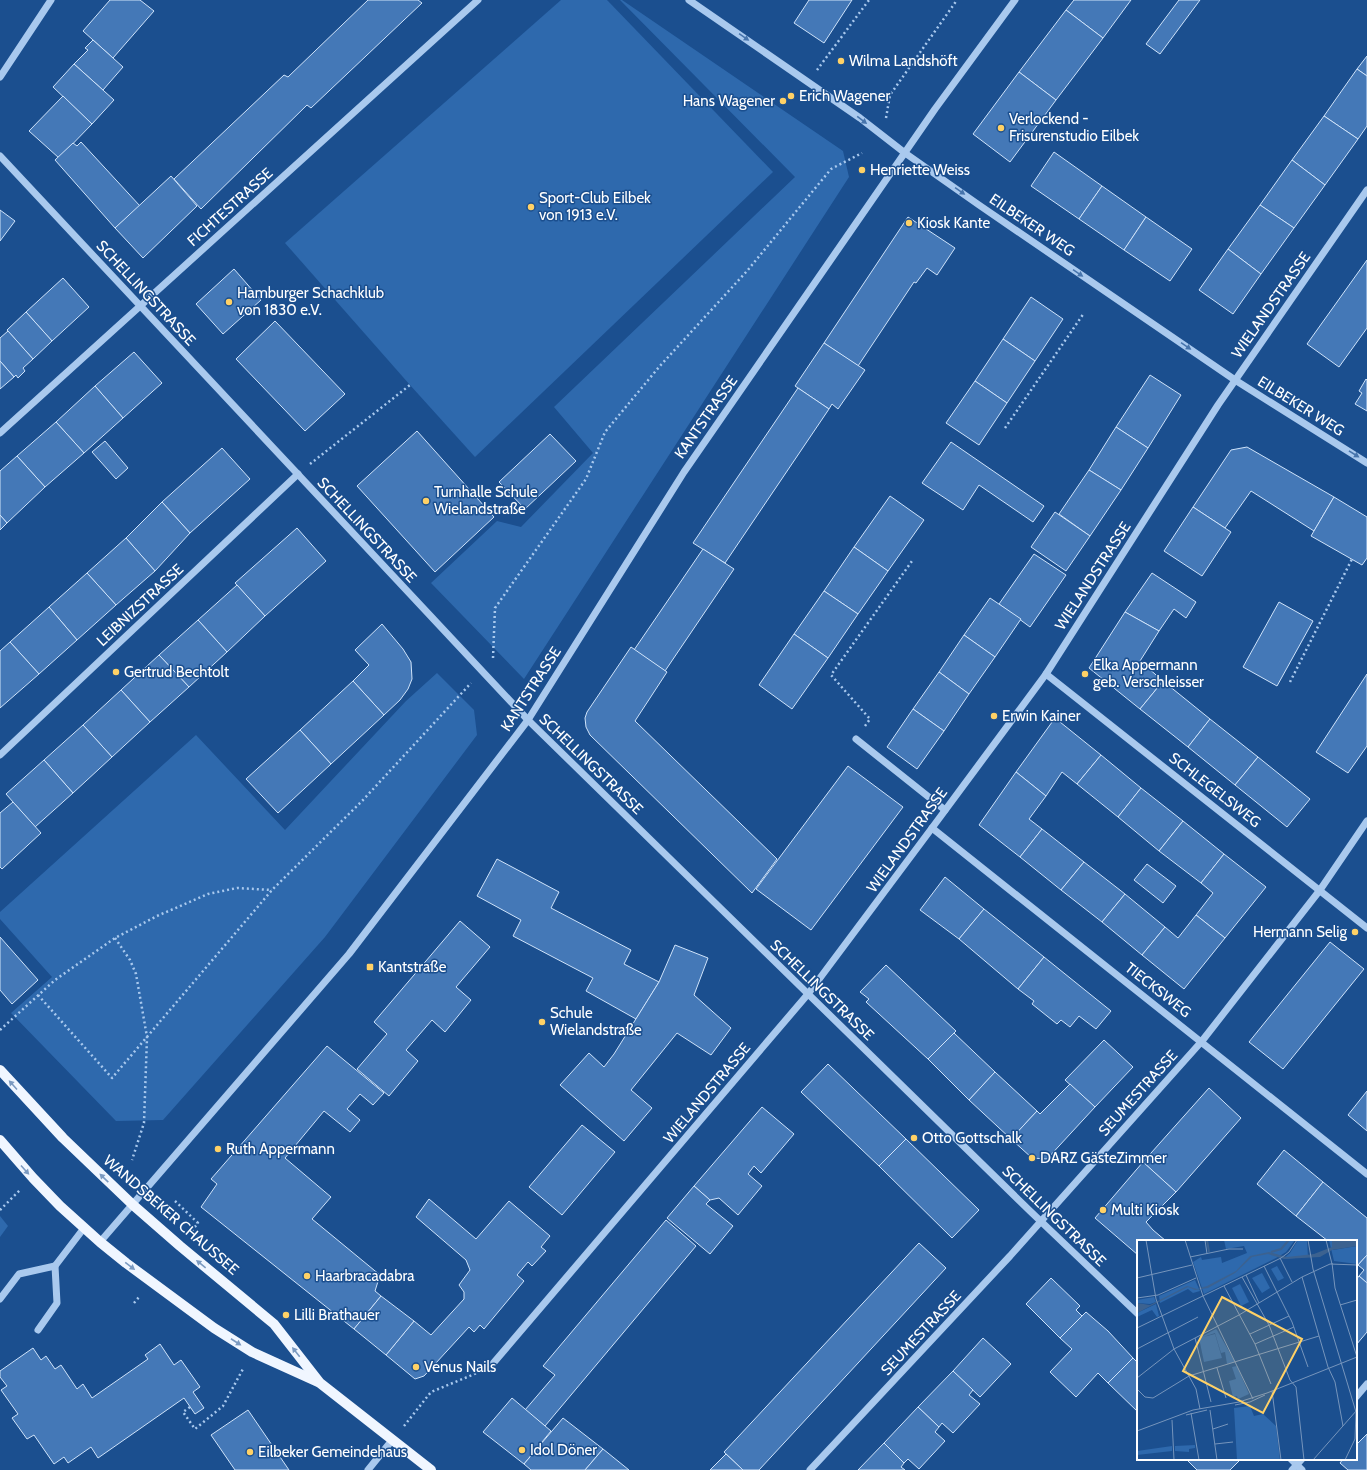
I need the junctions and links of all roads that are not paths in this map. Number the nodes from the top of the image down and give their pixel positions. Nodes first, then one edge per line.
1 (51, 0) edge
2 (478, 0) edge
3 (689, 0) edge
4 (1015, 0) edge
5 (0, 77) edge
6 (905, 152) junction
7 (0, 156) edge
8 (1367, 190) edge
9 (140, 306) junction
10 (1235, 380) junction
11 (0, 434) edge
12 (1367, 463) edge
13 (298, 474) junction
14 (1046, 674) junction
15 (528, 720) junction
16 (856, 739) road end
17 (0, 755) edge
18 (945, 810) junction
19 (1367, 821) edge
20 (932, 828) junction
21 (1320, 890) junction
22 (1367, 928) edge
23 (808, 994) junction
24 (1202, 1041) junction
25 (0, 1070) edge
26 (0, 1140) edge
27 (1367, 1174) edge
28 (133, 1205) junction
29 (1041, 1221) junction
30 (84, 1228) junction
31 (100, 1242) junction
32 (55, 1266) junction
33 (0, 1299) edge
34 (1137, 1313) edge
35 (38, 1330) dead end
36 (490, 1367) road end
37 (320, 1383) junction
38 (1367, 1384) edge
39 (1357, 1396) edge
40 (393, 1439) junction
41 (1297, 1465) edge
42 (368, 1470) edge
43 (431, 1470) edge
44 (810, 1470) edge
45 (1302, 1470) edge

1 - 5 street
2 - 9 street, FICHTESTRASSE
3 -> 6 street, EILBEKER WEG
4 - 6 street, KANTSTRASSE
6 -> 10 street, EILBEKER WEG
6 - 15 street, KANTSTRASSE
7 - 9 street, SCHELLINGSTRASSE
8 - 10 street, WIELANDSTRASSE
9 - 11 street, FICHTESTRASSE
9 - 13 street, SCHELLINGSTRASSE
10 -> 12 street, EILBEKER WEG
10 - 14 street, WIELANDSTRASSE
13 - 15 street, SCHELLINGSTRASSE
13 - 17 street, LEIBNIZSTRASSE
14 - 18 street, WIELANDSTRASSE
14 - 21 street, SCHLEGELSWEG
15 - 23 street, SCHELLINGSTRASSE
15 - 28 street, KANTSTRASSE
16 - 18 street
18 - 20 street, WIELANDSTRASSE
19 - 21 street, SEUMESTRASSE
20 - 23 street, WIELANDSTRASSE
20 - 24 street, TIECKSWEG
21 - 22 street, SCHLEGELSWEG
21 - 24 street, SEUMESTRASSE
23 - 29 street, SCHELLINGSTRASSE
23 - 36 street, WIELANDSTRASSE
24 - 27 street, TIECKSWEG
24 - 29 street, SEUMESTRASSE
28 -> 25 main road, WANDSBEKER CHAUSSEE
26 -> 30 main road, WANDSBEKER CHAUSSEE
28 - 31 street, KANTSTRASSE
37 -> 28 main road, WANDSBEKER CHAUSSEE
29 - 34 street, SCHELLINGSTRASSE
29 - 44 street, SEUMESTRASSE
30 - 31 main road, WANDSBEKER CHAUSSEE
30 - 32 street
31 -> 37 main road, WANDSBEKER CHAUSSEE
32 - 33 street
32 - 35 street
37 - 40 main road, WANDSBEKER CHAUSSEE
38 - 39 street
40 - 42 street
40 - 43 main road, WANDSBEKER CHAUSSEE
41 - 45 street

